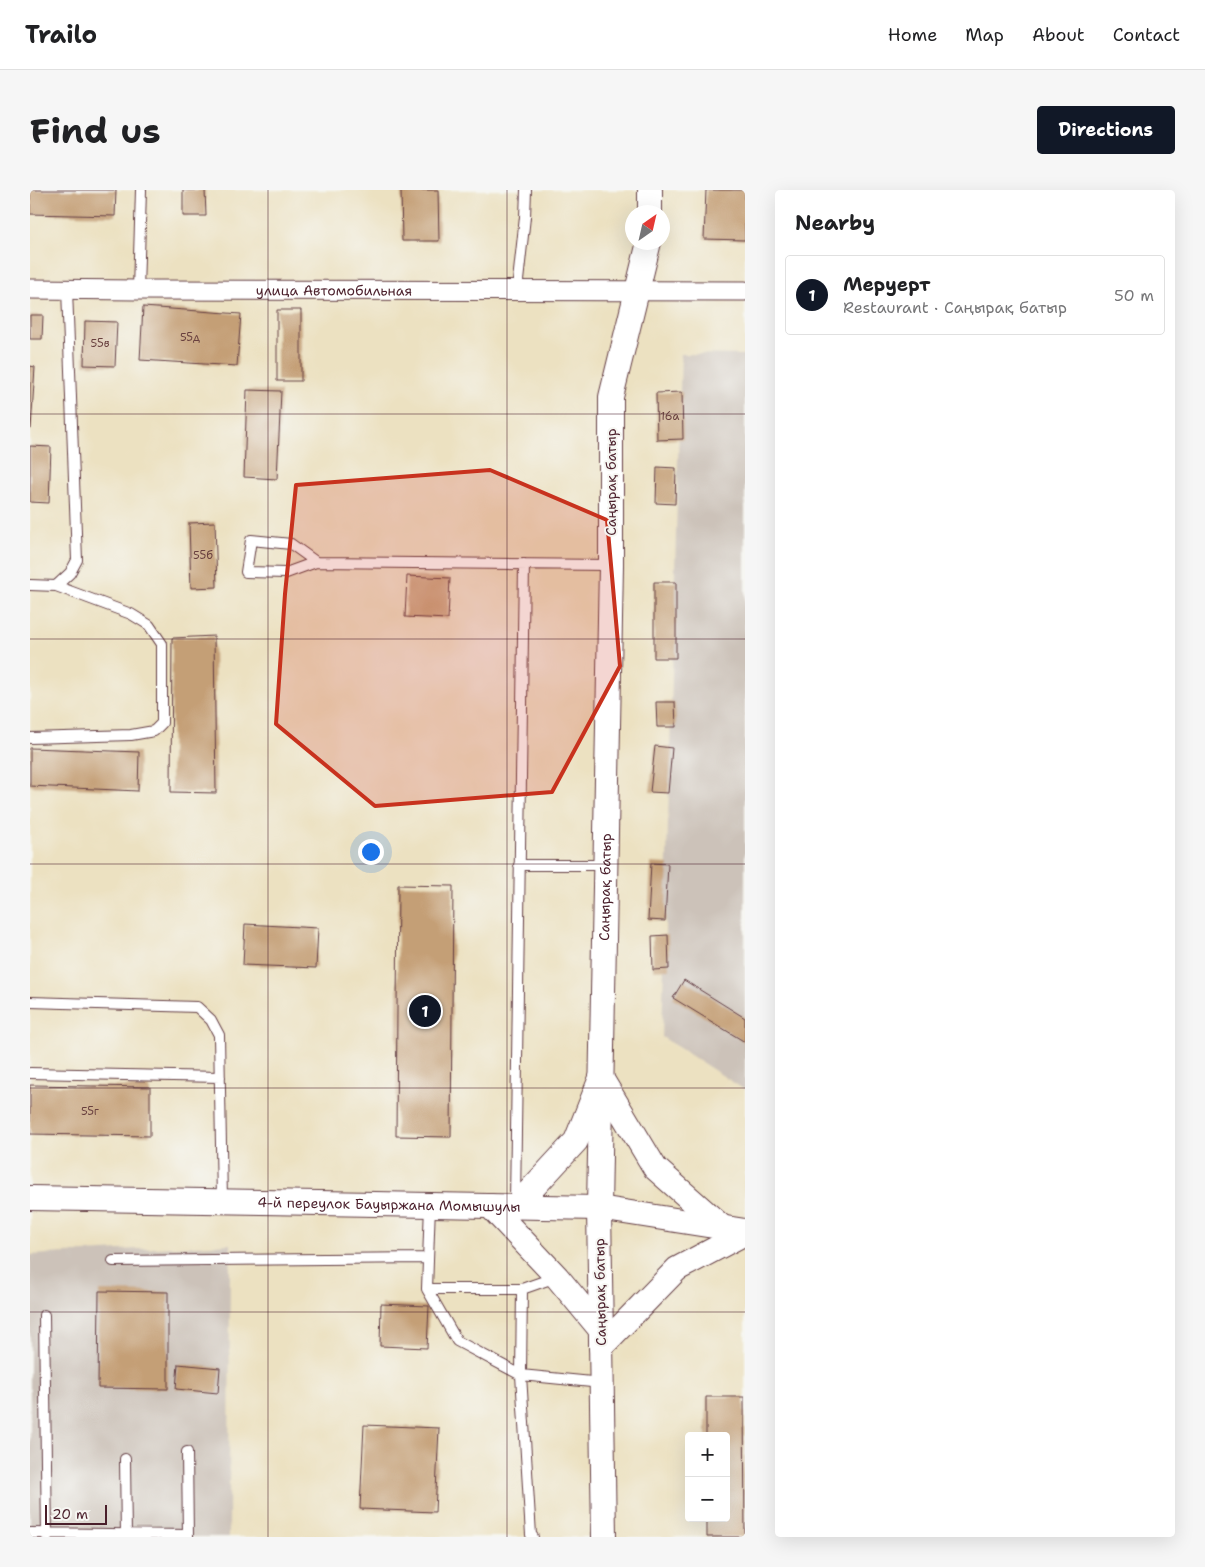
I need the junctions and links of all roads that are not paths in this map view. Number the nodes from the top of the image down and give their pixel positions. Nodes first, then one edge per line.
1 (141, 190) edge
2 (526, 190) edge
3 (650, 190) edge
4 (650, 205) edge
5 (647, 250) edge
6 (30, 289) edge
7 (67, 289) junction
8 (138, 290) junction
9 (517, 290) junction
10 (637, 290) junction
11 (745, 291) edge
12 (316, 562) junction
13 (524, 564) junction
14 (611, 565) junction
15 (30, 585) edge
16 (56, 586) junction
17 (30, 738) edge
18 (606, 865) junction
19 (520, 866) junction
20 (30, 1002) edge
21 (30, 1073) edge
22 (220, 1077) junction
23 (602, 1078) junction
24 (30, 1198) edge
25 (222, 1201) junction
26 (430, 1205) junction
27 (490, 1206) junction
28 (515, 1207) junction
29 (599, 1208) junction
30 (738, 1230) edge
31 (428, 1258) junction
32 (113, 1261) dead end
33 (557, 1277) junction
34 (427, 1289) junction
35 (522, 1290) junction
36 (44, 1315) dead end
37 (601, 1338) junction
38 (521, 1375) junction
39 (602, 1382) junction
40 (188, 1452) dead end
41 (125, 1459) dead end
42 (30, 1533) edge
43 (47, 1535) edge
44 (126, 1535) edge
45 (188, 1536) edge
46 (533, 1537) edge
47 (604, 1537) edge

1 - 8 lane
2 - 9 lane
3 - 4 street
5 - 10 street, Саңырақ батыр
6 - 7 street, улица Автомобильная
7 - 8 street, улица Автомобильная
7 - 16 lane
8 - 9 street, улица Автомобильная
9 - 10 street, улица Автомобильная
10 - 11 street, улица Автомобильная
10 - 14 street, Саңырақ батыр
12 - 12 lane
12 - 13 lane
13 - 14 lane
13 - 19 lane
14 - 18 street, Саңырақ батыр
15 - 16 lane
16 - 17 lane
18 - 19 lane
18 - 23 street, Саңырақ батыр
19 - 28 lane
20 - 22 lane
21 - 22 lane
22 - 25 lane
23 - 28 street
23 - 29 street, Саңырақ батыр
23 - 30 street
24 - 25 street, 4-й переулок Бауыржана Момышулы
25 - 26 street, 4-й переулок Бауыржана Момышулы
26 - 27 street, 4-й переулок Бауыржана Момышулы
26 - 31 lane
27 - 28 street, 4-й переулок Бауыржана Момышулы
27 - 33 street
28 - 29 street, 4-й переулок Бауыржана Момышулы
29 - 30 street, 4-й переулок Бауыржана Момышулы
29 - 37 street, Саңырақ батыр
30 - 37 street
31 - 32 lane
31 - 34 lane
33 - 35 lane
33 - 37 street
34 - 35 lane
34 - 38 lane
35 - 38 lane
36 - 43 lane
37 - 39 street, Саңырақ батыр
38 - 39 lane
38 - 46 lane
39 - 47 street, Саңырақ батыр
40 - 45 lane
41 - 44 lane
42 - 43 lane
43 - 44 lane
44 - 45 lane

